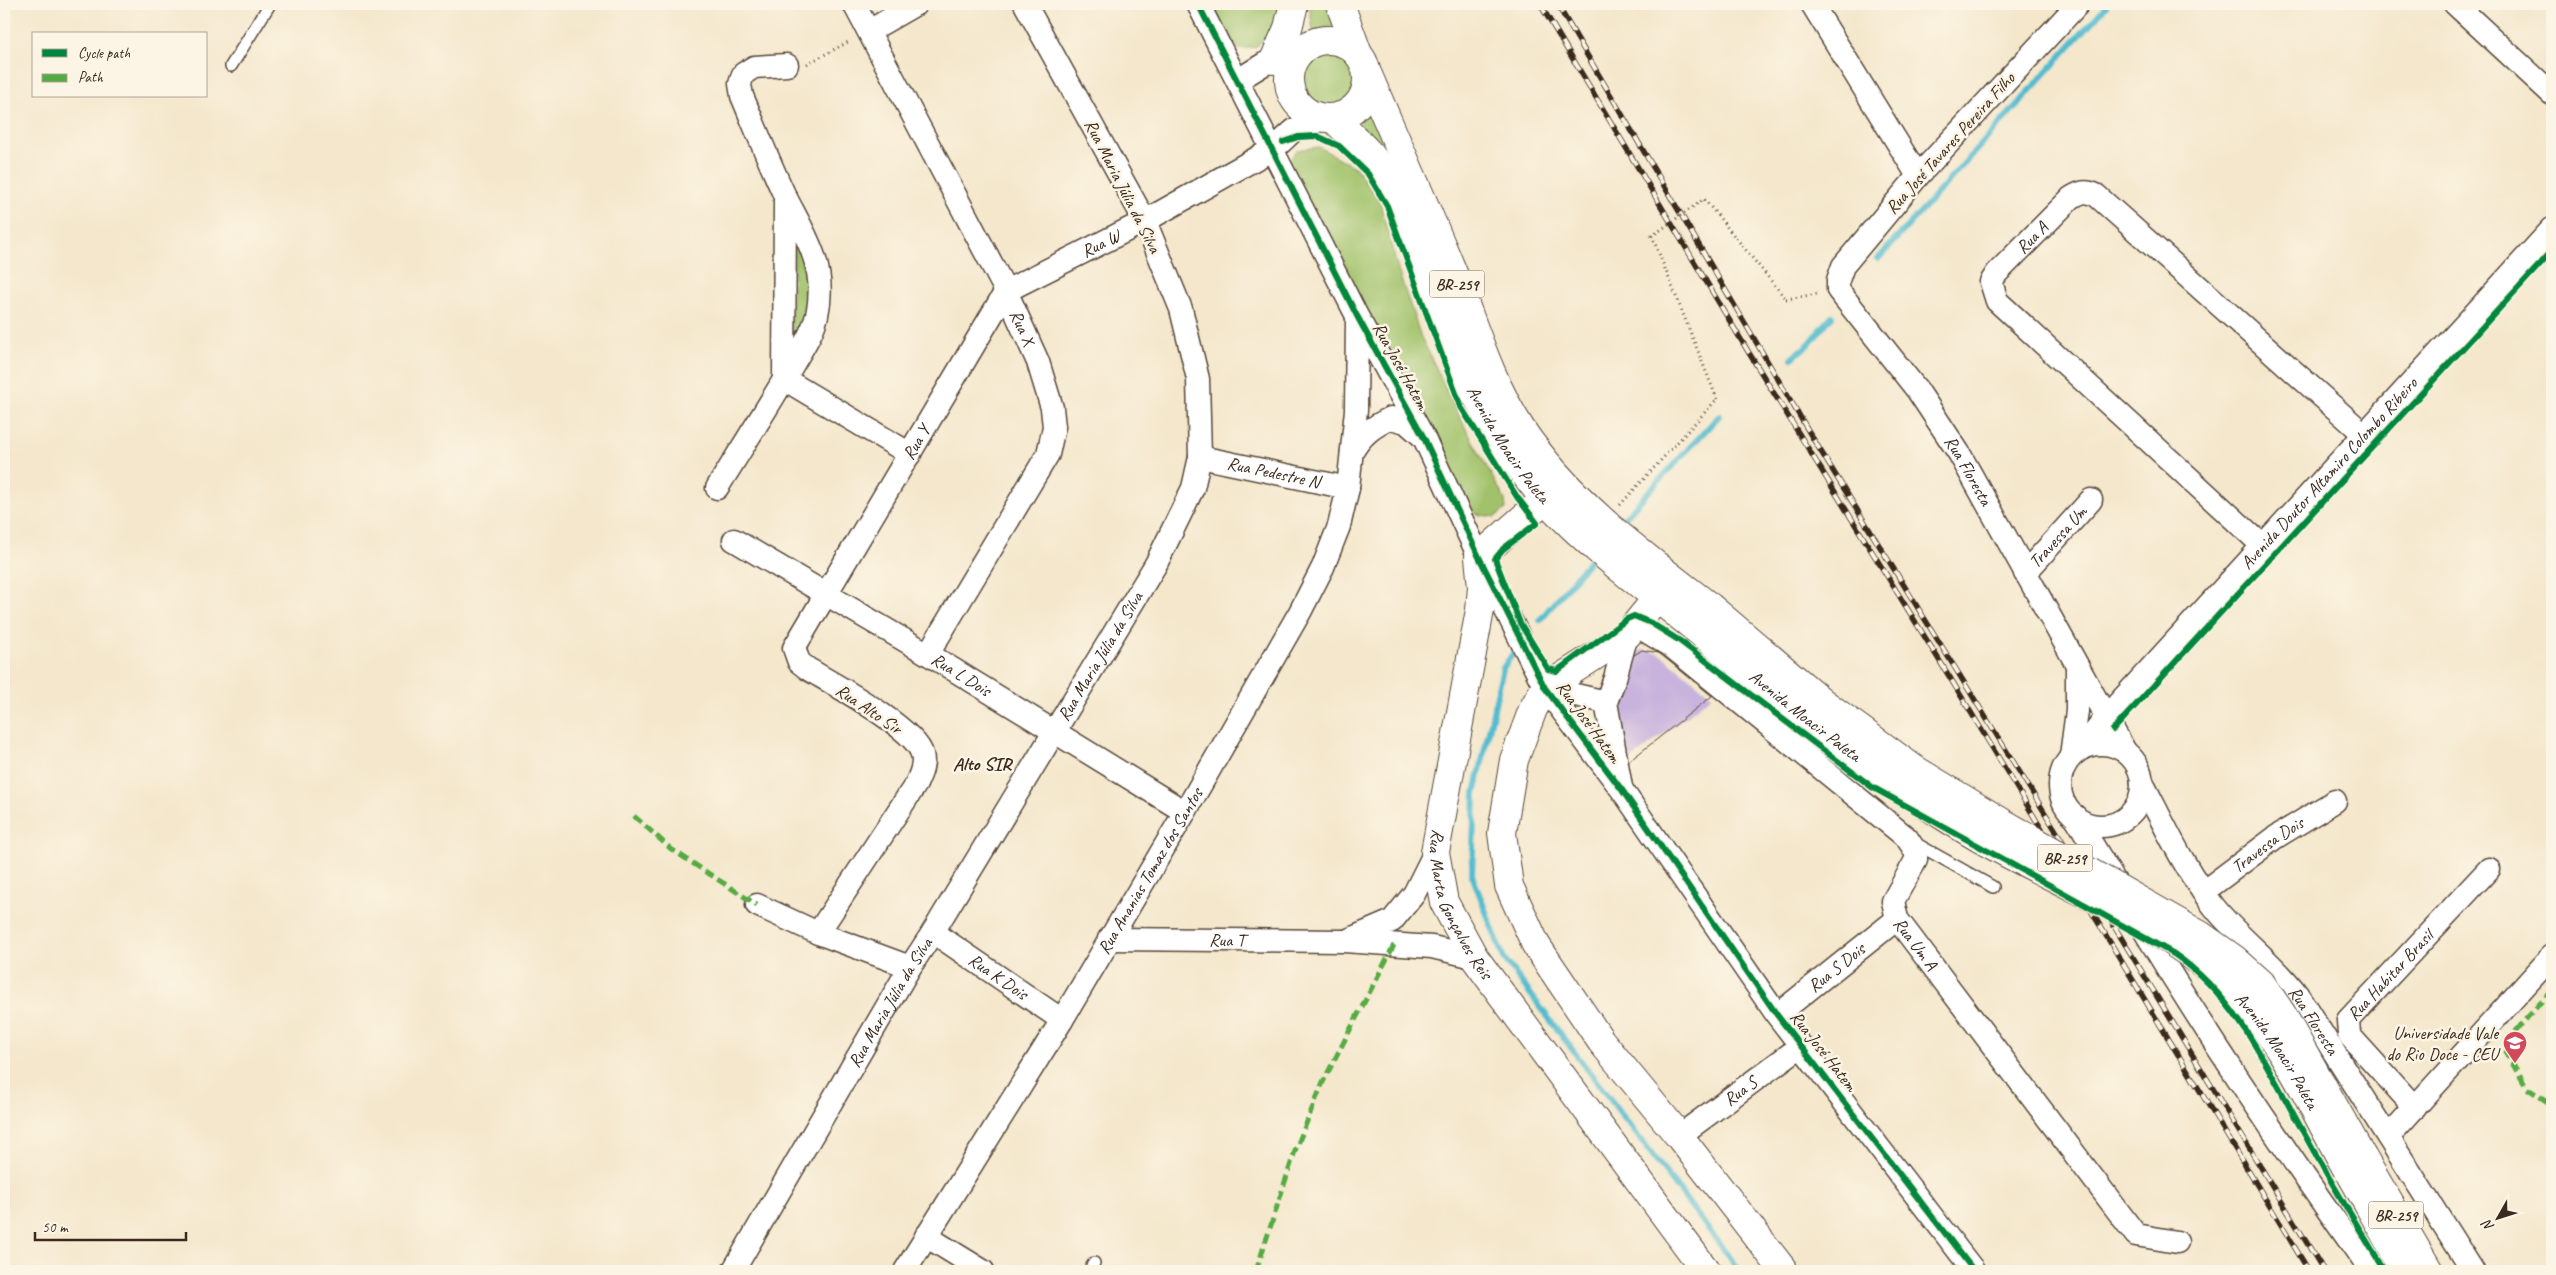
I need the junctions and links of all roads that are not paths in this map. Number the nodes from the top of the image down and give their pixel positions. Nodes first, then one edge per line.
1 (270, 4) edge
2 (854, 4) edge
3 (916, 4) edge
4 (1025, 4) edge
5 (1198, 4) edge
6 (1294, 4) edge
7 (1303, 4) edge
8 (1340, 4) edge
9 (1812, 4) edge
10 (2078, 4) edge
11 (2455, 4) edge
12 (869, 31) junction
13 (1218, 44) junction
14 (1357, 51) junction
15 (1285, 56) junction
16 (798, 64) road end
17 (231, 66) dead end
18 (1368, 75) junction
19 (1238, 80) junction
20 (2552, 94) edge
21 (1330, 118) junction
22 (1273, 149) junction
23 (1918, 176) junction
24 (785, 195) junction
25 (1145, 221) junction
26 (2552, 229) edge
27 (1838, 290) joint
28 (1006, 291) junction
29 (1357, 316) junction
30 (784, 379) junction
31 (2365, 434) junction
32 (1424, 438) junction
33 (1352, 452) junction
34 (910, 454) junction
35 (1200, 457) junction
36 (717, 488) dead end
37 (1348, 488) junction
38 (1545, 499) junction
39 (2091, 500) dead end
40 (734, 540) dead end
41 (2263, 546) junction
42 (1479, 557) junction
43 (2025, 573) junction
44 (826, 594) junction
45 (1657, 598) junction
46 (1702, 618) junction
47 (1632, 630) junction
48 (928, 654) junction
49 (2076, 666) junction
50 (1545, 688) junction
51 (1606, 702) junction
52 (2106, 716) junction
53 (1054, 732) junction
54 (2125, 751) junction
55 (2077, 752) junction
56 (2142, 782) junction
57 (1622, 790) junction
58 (2335, 801) dead end
59 (1185, 812) junction
60 (2074, 816) junction
61 (1906, 838) junction
62 (1435, 852) junction
63 (2490, 869) dead end
64 (1993, 887) dead end
65 (2202, 892) junction
66 (757, 905) dead end
67 (1897, 919) junction
68 (933, 932) junction
69 (818, 933) junction
70 (1109, 939) junction
71 (1344, 941) junction
72 (2552, 956) edge
73 (1474, 957) junction
74 (910, 967) junction
75 (1777, 1015) junction
76 (1062, 1020) junction
77 (1801, 1046) junction
78 (2415, 1108) junction
79 (1679, 1136) junction
80 (2388, 1137) junction
81 (2355, 1164) junction
82 (926, 1236) junction
83 (2177, 1242) dead end
84 (733, 1271) edge
85 (905, 1271) edge
86 (983, 1271) edge
87 (1706, 1271) edge
88 (1784, 1271) edge
89 (1974, 1271) edge
90 (2370, 1271) edge
91 (2406, 1271) edge
92 (2429, 1271) edge
93 (2473, 1271) edge

1 - 17 lane
2 - 12 street, Rua X
3 - 12 street
4 - 25 street, Rua Maria Júlia da Silva
5 - 13 street, Rua José Hatem
6 - 15 main road
7 - 15 main road, Avenida Moacir Paleta / BR-259
8 - 14 main road, Avenida Moacir Paleta / BR-259
9 - 23 street
10 - 23 street, Rua José Tavares Pereira Filho
11 - 20 street
12 - 28 street, Rua X
13 - 15 street, Rua José Hatem
13 - 19 street, Rua José Hatem
14 - 15 main road
14 - 18 main road, Avenida Moacir Paleta / BR-259
15 - 19 street
15 - 21 main road, Avenida Moacir Paleta / BR-259
16 - 24 street
18 - 21 main road
18 - 46 main road, Avenida Moacir Paleta / BR-259
19 - 22 street, Rua José Hatem
21 - 22 street
21 - 38 main road, Avenida Moacir Paleta / BR-259
22 - 25 street, Rua W
22 - 29 street, Rua José Hatem
23 - 27 street, Rua José Tavares Pereira Filho
24 - 30 street
24 - 30 street
25 - 28 street, Rua W
25 - 35 street, Rua Maria Júlia da Silva
26 - 31 street, Avenida Doutor Altamiro Colombo Ribeiro
27 - 43 street, Rua Floresta
28 - 34 street, Rua Y
28 - 48 street, Rua X
29 - 32 street, Rua José Hatem
29 - 33 street, Rua Ananias Tomaz dos Santos
30 - 34 street
30 - 36 street
31 - 41 street, Avenida Doutor Altamiro Colombo Ribeiro
31 - 41 street, Rua A
32 - 33 street
32 - 42 street, Rua José Hatem
33 - 37 street, Rua Ananias Tomaz dos Santos
34 - 44 street, Rua Y
35 - 37 street, Rua Pedestre N
35 - 53 street, Rua Maria Júlia da Silva
37 - 59 street, Rua Ananias Tomaz dos Santos
38 - 42 main road
38 - 45 main road, Avenida Moacir Paleta / BR-259
39 - 43 street, Travessa Um
40 - 44 street, Rua L Dois
41 - 52 street, Avenida Doutor Altamiro Colombo Ribeiro
42 - 50 street, Rua José Hatem
42 - 62 main road, Rua Marta Gonçalves Reis
43 - 49 street, Rua Floresta
44 - 48 street, Rua L Dois
44 - 69 street, Rua Alto Sir
45 - 46 main road, Avenida Moacir Paleta / BR-259
45 - 47 main road
46 - 81 main road, Avenida Moacir Paleta / BR-259, bridge
47 - 50 main road
47 - 51 street, Rua José Hatem
47 - 61 street, Rua Um A
48 - 53 street, Rua L Dois
49 - 52 street, Rua Floresta
49 - 55 street, Rua Floresta
50 - 51 street, Rua José Hatem
50 - 57 street, Rua José Hatem
50 - 79 main road
51 - 57 street, Rua José Hatem
52 - 54 street, Rua Floresta
52 - 55 street, Rua Floresta
53 - 59 street, Rua L Dois
53 - 68 street, Rua Maria Júlia da Silva
54 - 55 street
54 - 56 street, Rua Floresta
55 - 60 street, Rua Floresta
56 - 60 street
56 - 65 street, Rua Floresta
57 - 75 street, Rua José Hatem
58 - 65 street, Travessa Dois
59 - 70 street, Rua Ananias Tomaz dos Santos
60 - 90 street, Rua Floresta
61 - 64 lane
61 - 67 street, Rua Um A
62 - 71 street, Rua T
62 - 73 main road, Rua Marta Gonçalves Reis
63 - 78 street, Rua Habitar Brasil
65 - 80 street, Rua Floresta
66 - 69 street
67 - 75 street, Rua S Dois
67 - 83 street, Rua Um A
68 - 74 street, Rua Maria Júlia da Silva
68 - 76 street, Rua K Dois
69 - 74 street
70 - 71 street, Rua T
70 - 76 street, Rua Ananias Tomaz dos Santos
71 - 73 street, Rua T
72 - 78 street
73 - 87 main road, Rua Marta Gonçalves Reis
74 - 84 street, Rua Maria Júlia da Silva
75 - 77 street, Rua José Hatem
76 - 82 street, Rua Ananias Tomaz dos Santos
77 - 79 street, Rua S
77 - 89 street, Rua José Hatem
78 - 80 street
79 - 88 main road
80 - 93 street, Rua Floresta
81 - 91 main road, Avenida Moacir Paleta / BR-259
81 - 92 main road, Avenida Moacir Paleta / BR-259
82 - 85 street, Rua Ananias Tomaz dos Santos
82 - 86 street

